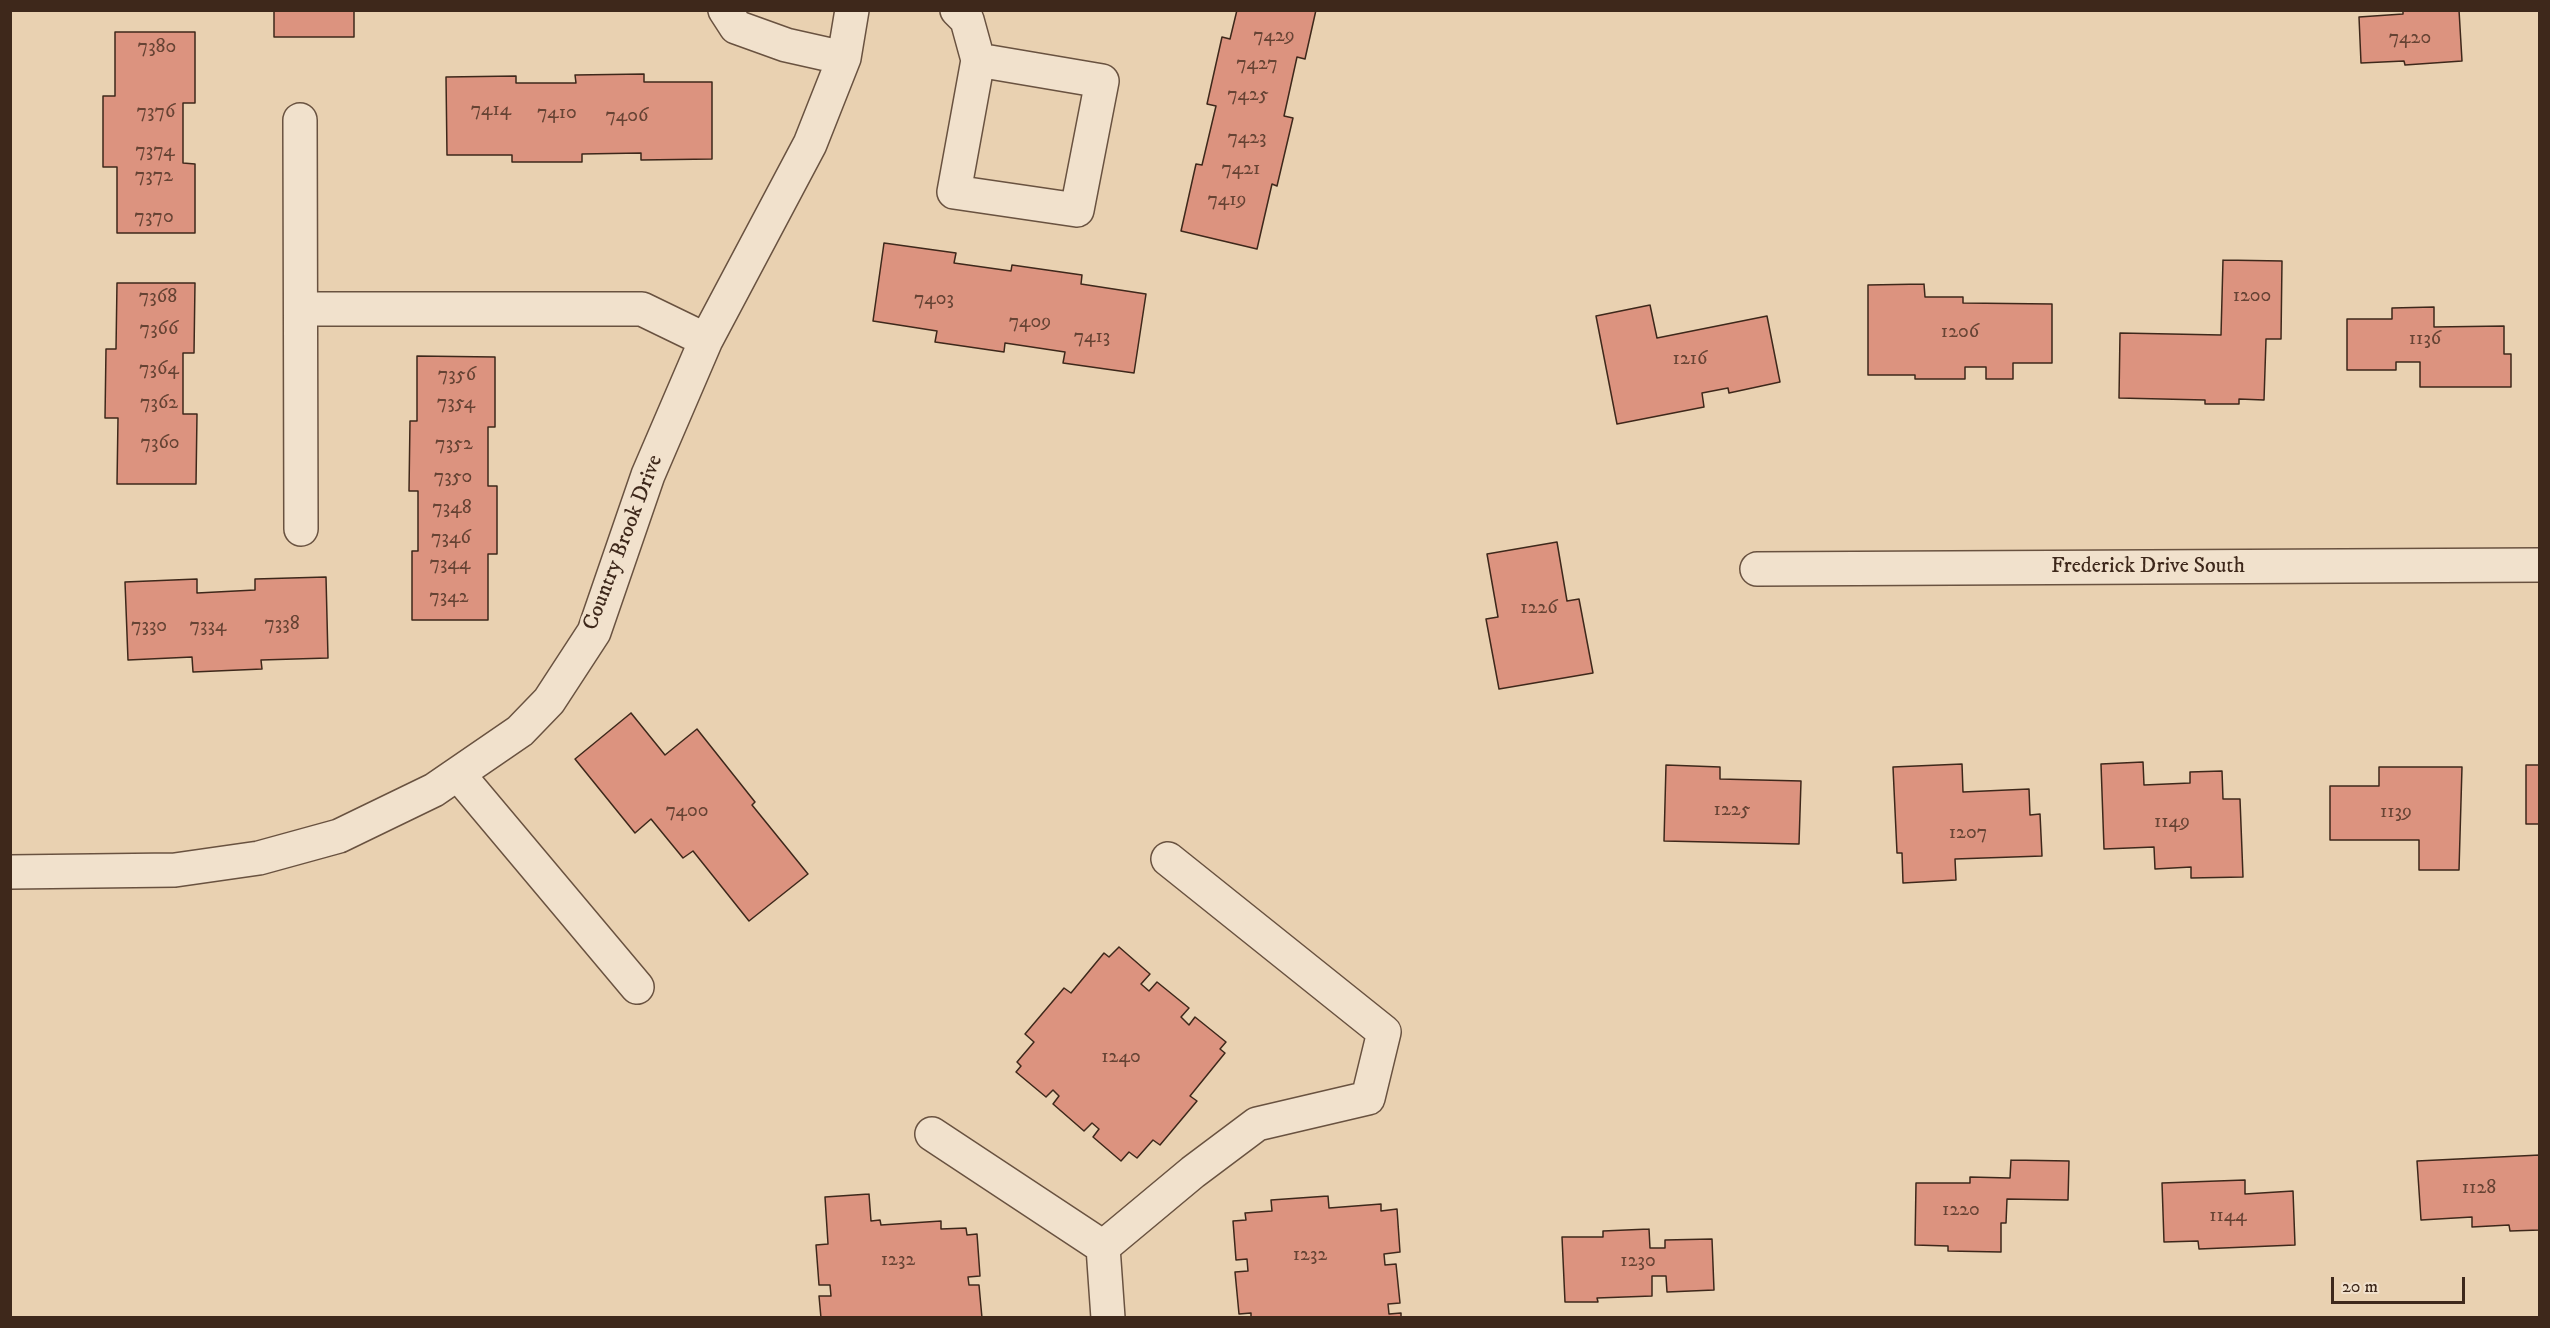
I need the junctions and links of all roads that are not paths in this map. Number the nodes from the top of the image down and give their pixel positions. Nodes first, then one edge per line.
1 (725, 10) edge
2 (852, 10) edge
3 (957, 10) edge
4 (844, 58) junction
5 (978, 60) junction
6 (300, 120) dead end
7 (301, 309) junction
8 (706, 340) junction
9 (301, 529) dead end
10 (2540, 565) edge
11 (1757, 569) dead end
12 (458, 774) junction
13 (1168, 859) dead end
14 (10, 872) edge
15 (637, 987) dead end
16 (932, 1134) dead end
17 (1103, 1247) junction
18 (1108, 1317) edge

1 - 4 street
2 - 4 street, Country Brook Drive
3 - 5 street
4 - 8 street, Country Brook Drive
5 - 5 street
6 - 7 street
7 - 8 street
7 - 9 street
8 - 12 street, Country Brook Drive
10 - 11 street, Frederick Drive South
12 - 14 street, Country Brook Drive
12 - 15 street
13 - 17 street
16 - 17 street
17 - 18 street

